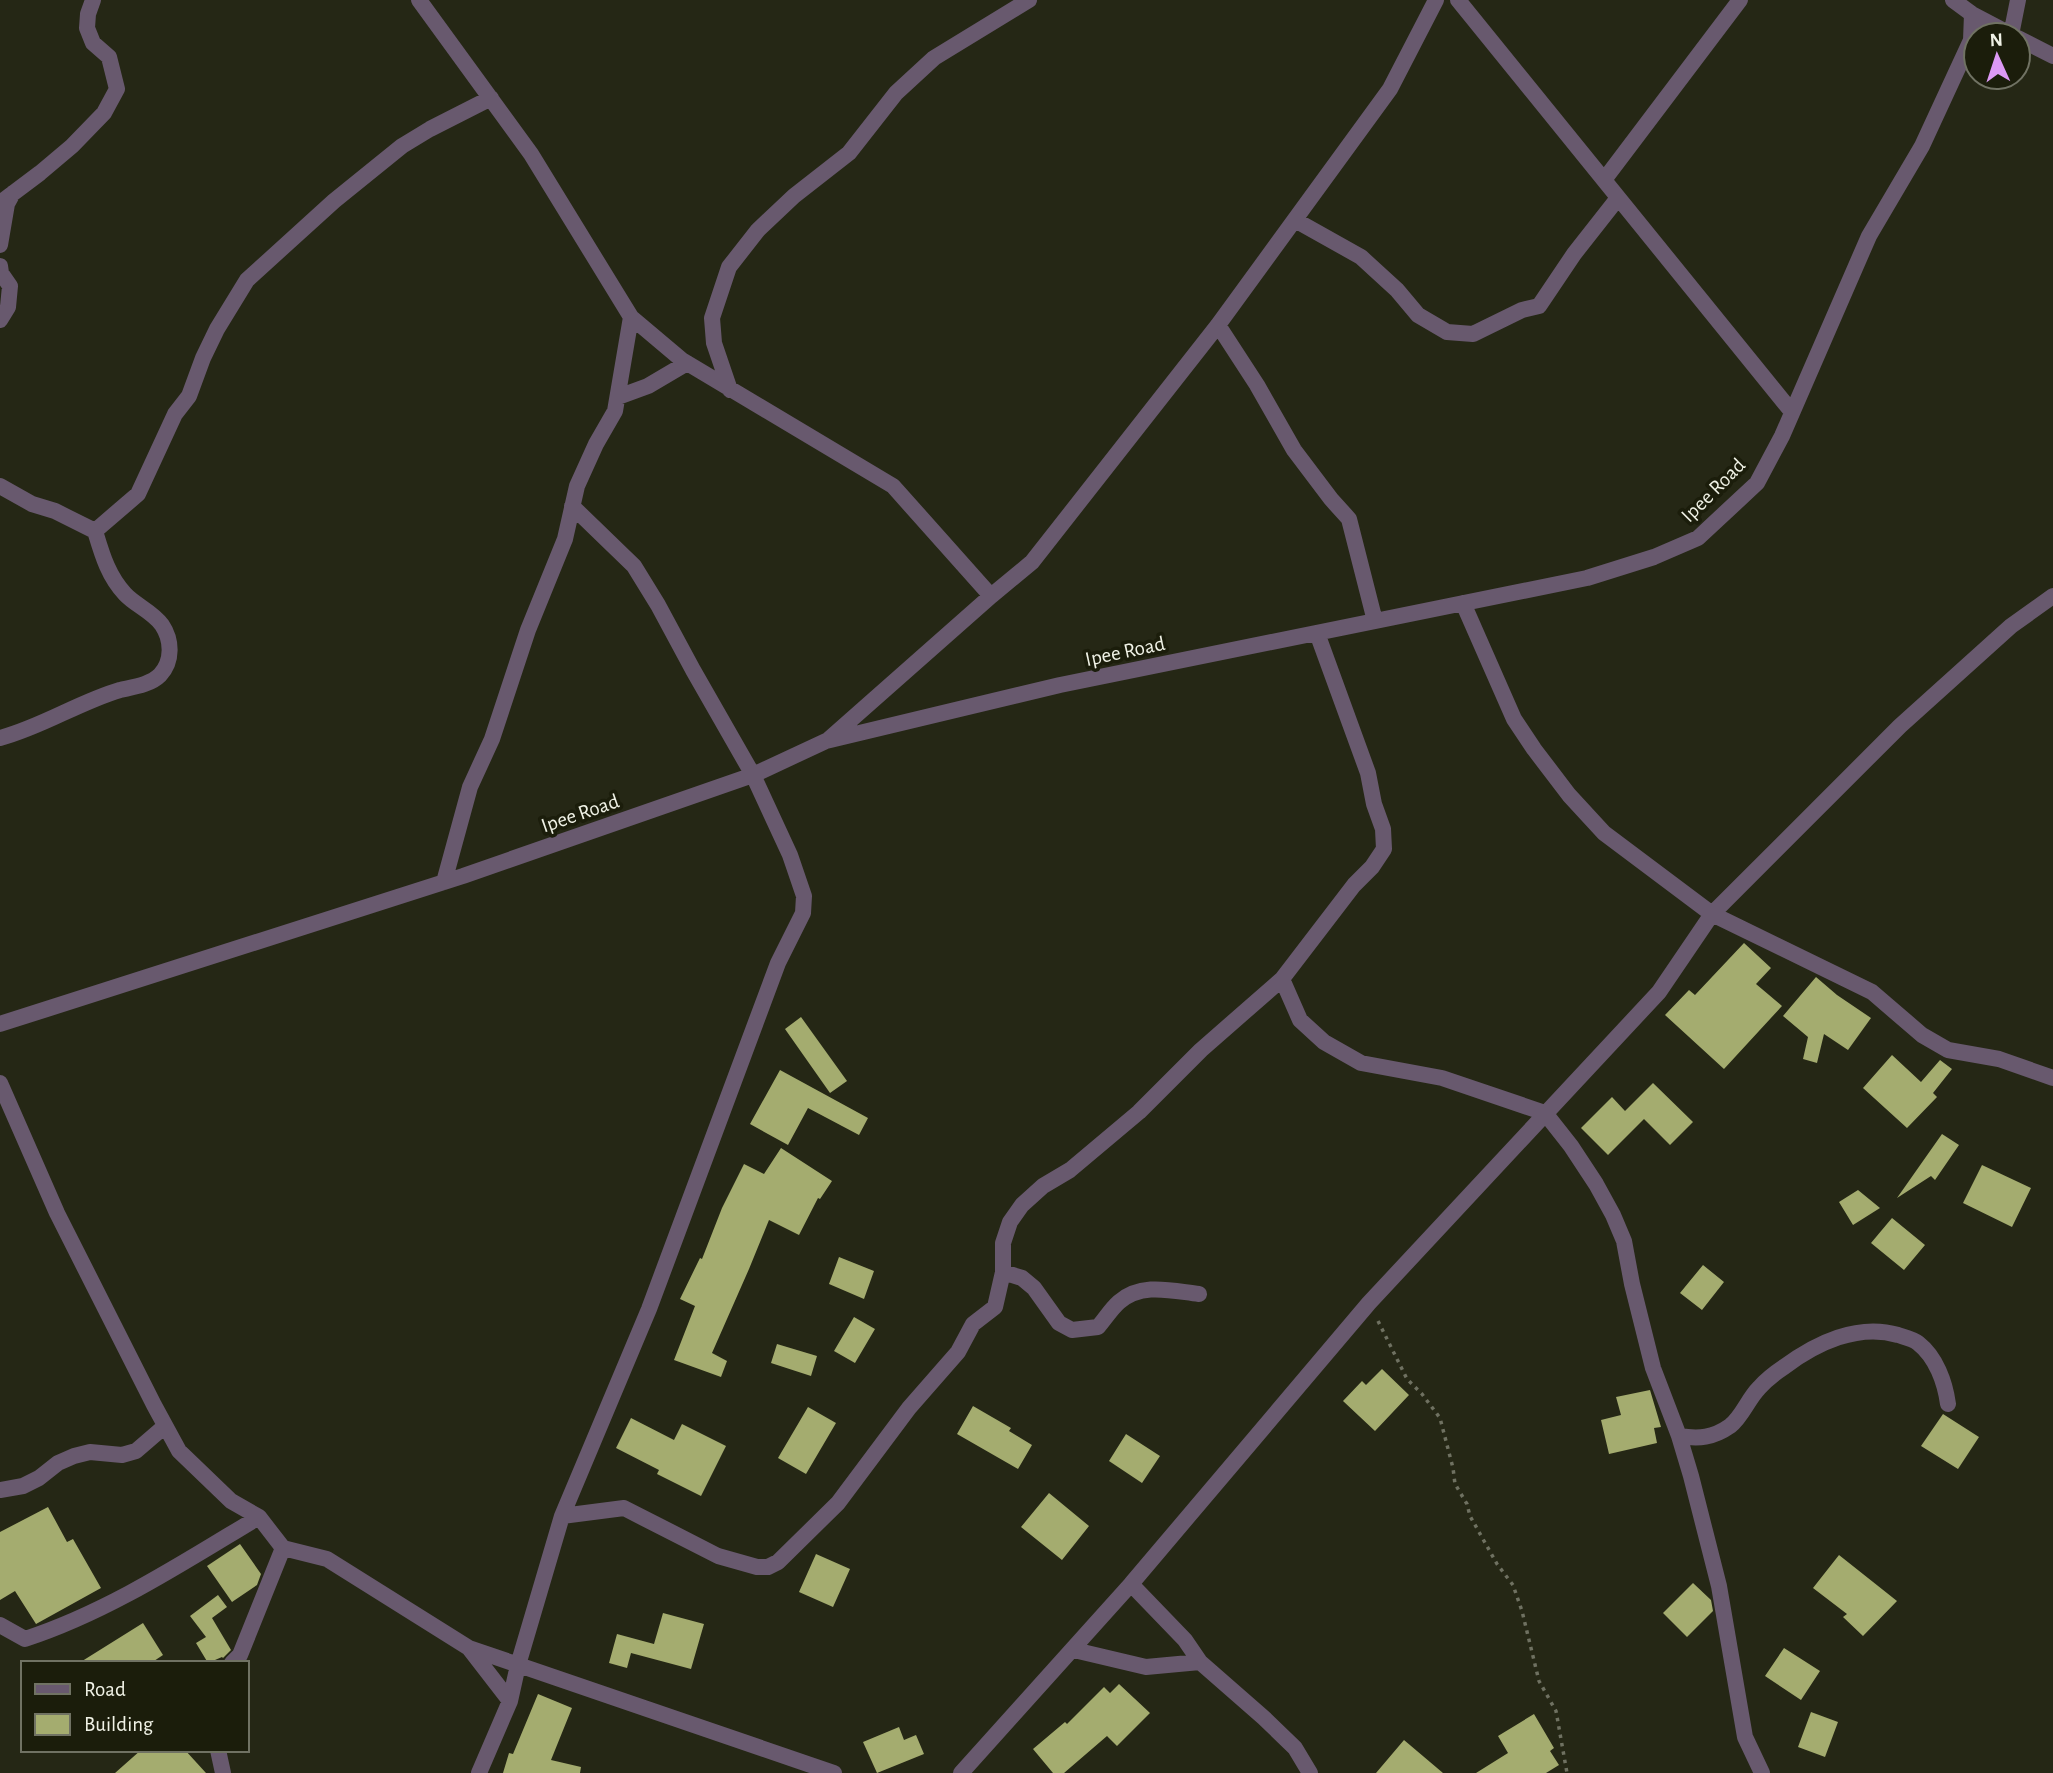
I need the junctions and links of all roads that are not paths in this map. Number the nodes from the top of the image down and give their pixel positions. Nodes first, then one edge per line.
1 (93, 0) edge
2 (419, 0) edge
3 (1029, 0) edge
4 (1436, 0) edge
5 (1458, 0) edge
6 (1740, 0) edge
7 (1953, 0) edge
8 (2018, 0) edge
9 (1972, 14) junction
10 (1985, 21) edge
11 (2014, 21) edge
12 (2032, 46) edge
13 (2053, 57) edge
14 (491, 98) junction
15 (1604, 180) junction
16 (6, 198) edge
17 (1618, 198) junction
18 (1295, 220) junction
19 (0, 246) edge
20 (0, 266) edge
21 (631, 317) junction
22 (0, 320) edge
23 (1219, 325) junction
24 (687, 363) junction
25 (730, 390) junction
26 (618, 397) junction
27 (1792, 412) junction
28 (0, 486) edge
29 (572, 506) junction
30 (95, 531) junction
31 (991, 596) junction
32 (2053, 596) edge
33 (1463, 603) junction
34 (1375, 621) junction
35 (1317, 633) junction
36 (0, 738) edge
37 (826, 741) junction
38 (754, 775) junction
39 (444, 882) junction
40 (1712, 914) junction
41 (1282, 979) junction
42 (0, 1024) edge
43 (2053, 1078) edge
44 (0, 1083) edge
45 (1545, 1113) junction
46 (1003, 1272) junction
47 (1199, 1294) dead end
48 (1948, 1404) dead end
49 (165, 1426) junction
50 (1679, 1436) junction
51 (0, 1490) edge
52 (562, 1516) junction
53 (259, 1517) junction
54 (283, 1548) junction
55 (1132, 1584) junction
56 (0, 1625) edge
57 (469, 1648) junction
58 (1074, 1650) junction
59 (234, 1661) edge
60 (1200, 1662) junction
61 (518, 1665) junction
62 (510, 1701) junction
63 (218, 1752) edge
64 (223, 1773) edge
65 (479, 1773) edge
66 (834, 1773) edge
67 (961, 1773) edge
68 (1310, 1773) edge
69 (1762, 1773) edge

1 - 16 street
2 - 14 street
3 - 25 street
4 - 18 street
5 - 15 street
6 - 15 street
7 - 9 street
8 - 11 street
9 - 10 street
9 - 27 street, Ipee Road
12 - 13 street
14 - 21 street
14 - 30 street
15 - 17 street
16 - 19 street
17 - 18 street
17 - 27 street
18 - 23 street
20 - 22 street
21 - 24 street
21 - 26 street
23 - 31 street
23 - 34 street
24 - 25 street
24 - 26 street
25 - 31 street
26 - 29 street
27 - 33 street, Ipee Road
28 - 30 street
29 - 38 street
29 - 39 street
30 - 36 street
31 - 37 street
32 - 40 street
33 - 34 street, Ipee Road
33 - 40 street
34 - 35 street, Ipee Road
35 - 37 street, Ipee Road
35 - 41 street
37 - 38 street, Ipee Road
38 - 39 street, Ipee Road
38 - 52 street
39 - 42 street, Ipee Road
40 - 43 street
40 - 45 street
41 - 45 street
41 - 46 street
44 - 49 street
45 - 50 street
45 - 55 street
46 - 47 street
46 - 52 street
48 - 50 street
49 - 51 street
49 - 53 street
50 - 69 street
52 - 61 street
53 - 54 street
53 - 56 street
54 - 57 street
54 - 59 street
55 - 58 street
55 - 60 street
57 - 61 street
57 - 62 street
58 - 60 street
58 - 67 street
60 - 68 street
61 - 62 street
61 - 66 street
62 - 65 street
63 - 64 street

